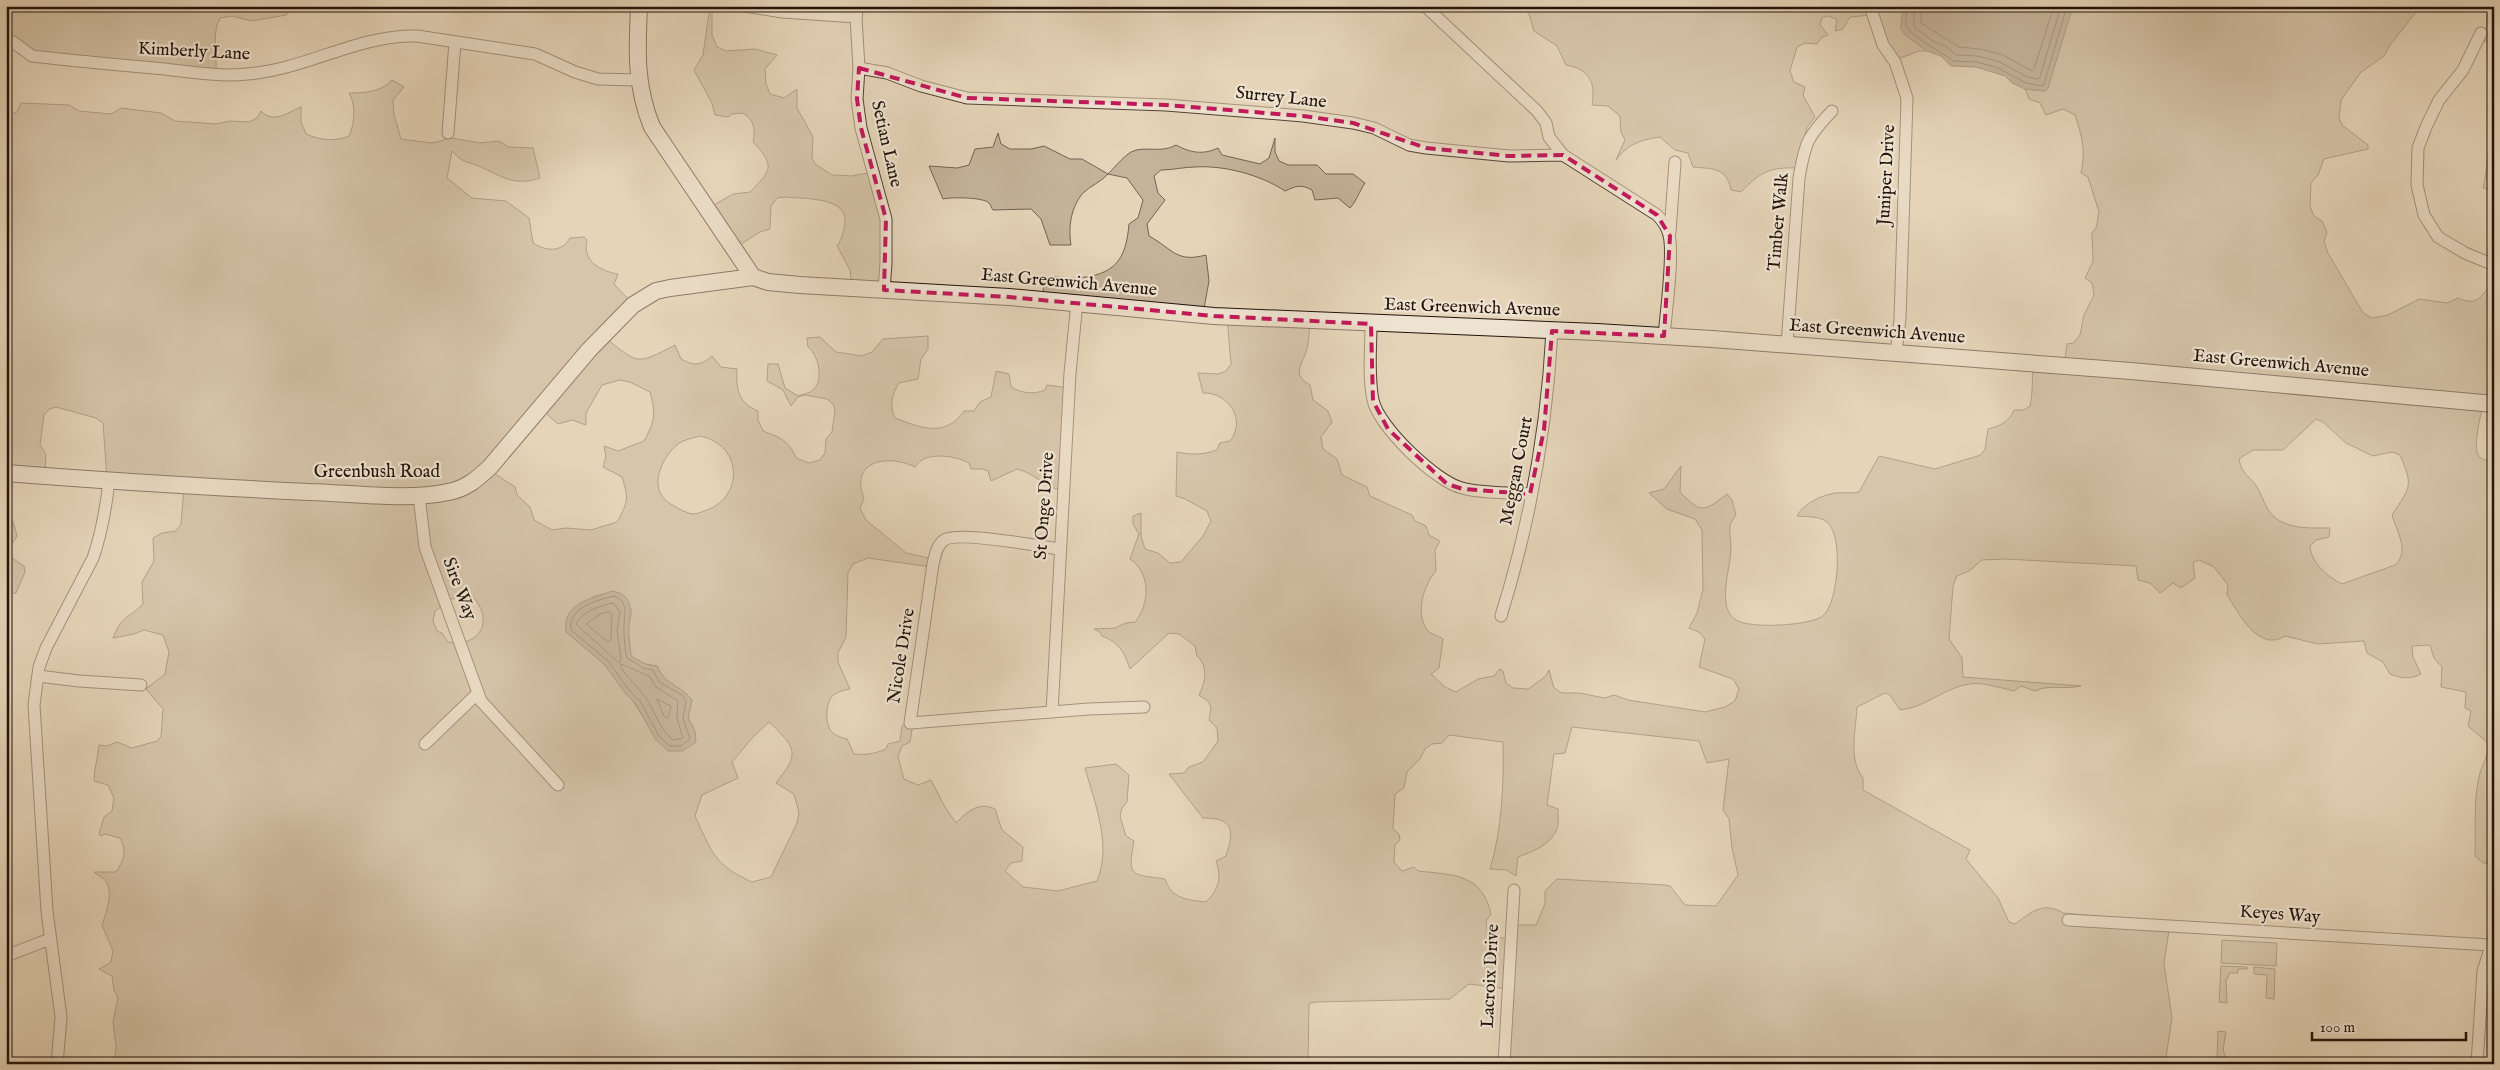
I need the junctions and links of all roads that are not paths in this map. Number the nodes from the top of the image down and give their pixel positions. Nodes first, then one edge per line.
1 (639, 6) edge
2 (745, 6) edge
3 (1425, 6) edge
4 (1870, 6) edge
5 (857, 11) edge
6 (2481, 33) dead end
7 (13, 42) dead end
8 (455, 42) junction
9 (859, 68) junction
10 (638, 80) junction
11 (1832, 111) dead end
12 (448, 132) dead end
13 (1563, 155) junction
14 (1675, 162) dead end
15 (1670, 236) junction
16 (2494, 265) edge
17 (753, 277) junction
18 (884, 290) junction
19 (1077, 302) junction
20 (1371, 324) junction
21 (1552, 331) junction
22 (1664, 336) junction
23 (1787, 346) junction
24 (1896, 354) junction
25 (2494, 404) edge
26 (6, 473) edge
27 (109, 482) junction
28 (1530, 494) junction
29 (419, 495) junction
30 (1059, 549) junction
31 (1501, 616) dead end
32 (38, 676) junction
33 (141, 685) dead end
34 (478, 693) junction
35 (1144, 707) dead end
36 (1052, 712) junction
37 (425, 744) dead end
38 (558, 785) dead end
39 (1514, 890) dead end
40 (2068, 920) dead end
41 (50, 939) junction
42 (2492, 942) edge
43 (6, 956) edge
44 (58, 1064) edge
45 (1504, 1064) edge
46 (2477, 1064) edge

1 - 10 street
2 - 5 street
3 - 13 street
4 - 24 street, Juniper Drive
5 - 9 street, Setian Lane
6 - 16 street
7 - 8 street, Kimberly Lane
8 - 10 street, Kimberly Lane
8 - 12 street
9 - 13 street, Surrey Lane
9 - 18 street, Setian Lane
10 - 17 street
11 - 23 street, Timber Walk
13 - 15 street
14 - 15 street
15 - 22 street
17 - 18 street, East Greenwich Avenue
17 - 29 street, Greenbush Road
18 - 19 street, East Greenwich Avenue
19 - 20 street, East Greenwich Avenue
19 - 30 street, St Onge Drive
20 - 21 street, East Greenwich Avenue
20 - 28 street
21 - 22 street, East Greenwich Avenue
21 - 28 street, Meggan Court
22 - 23 street, East Greenwich Avenue
23 - 24 street, East Greenwich Avenue
24 - 25 street, East Greenwich Avenue
26 - 27 street, Greenbush Road
27 - 29 street, Greenbush Road
27 - 32 street
28 - 31 street, Meggan Court
29 - 34 street, Sire Way
30 - 36 street, St Onge Drive
30 - 36 street, Nicole Drive
32 - 33 street
32 - 41 street
34 - 37 street
34 - 38 street, Sire Way
35 - 36 street, Nicole Drive
39 - 45 street, Lacroix Drive
40 - 42 street, Keyes Way
41 - 43 street
41 - 44 street
42 - 46 street

